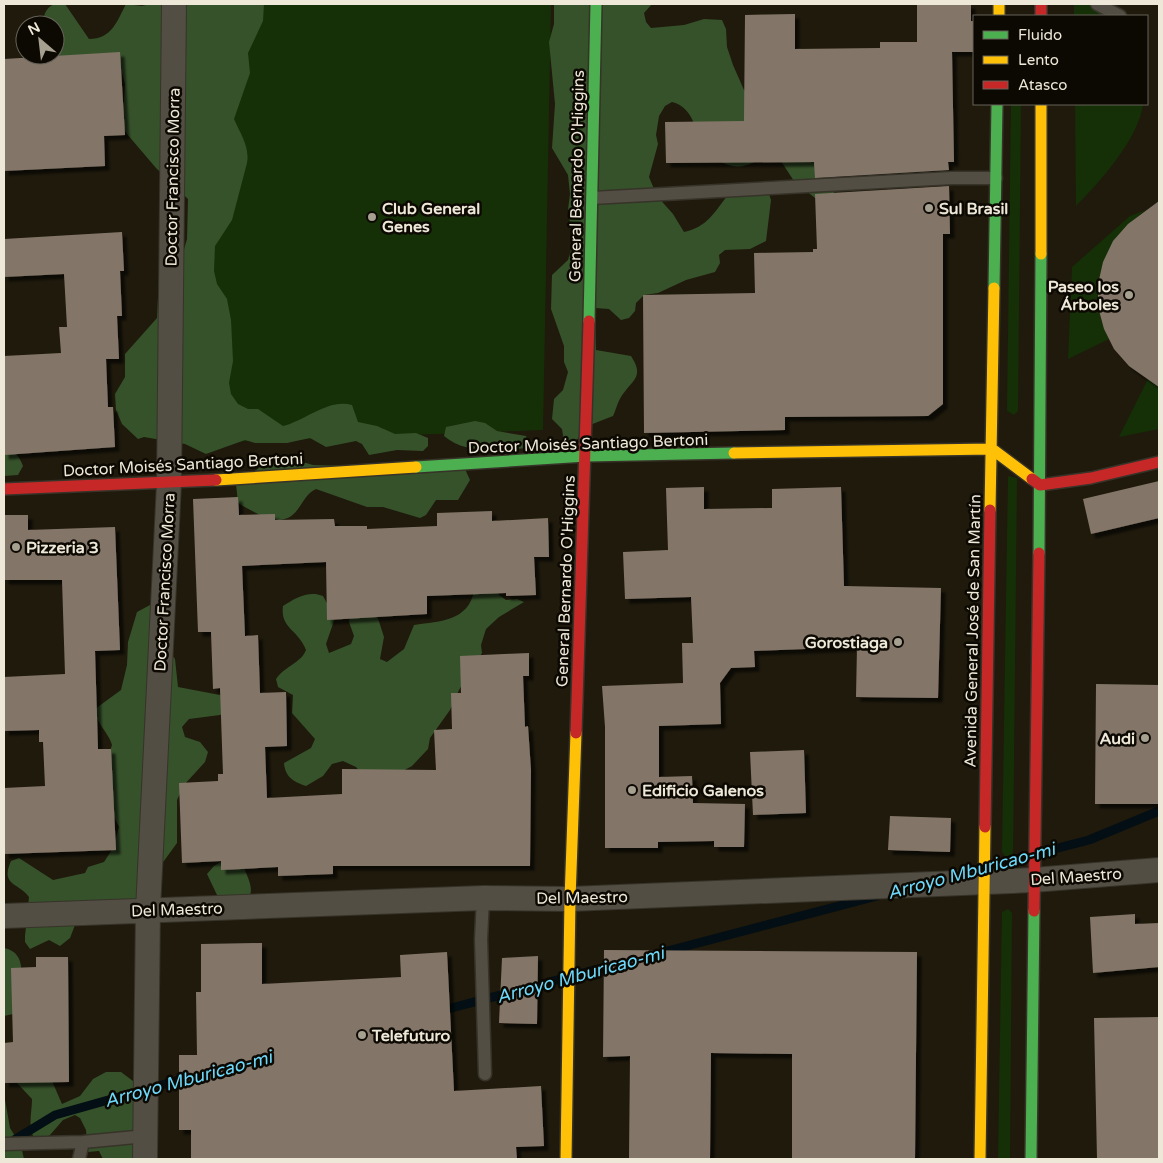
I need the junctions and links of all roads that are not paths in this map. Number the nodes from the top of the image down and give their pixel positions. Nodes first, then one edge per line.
1 (174, 4) edge
2 (596, 4) edge
3 (1097, 4) edge
4 (1118, 15) edge
5 (997, 105) edge
6 (1041, 105) edge
7 (996, 178) junction
8 (592, 198) junction
9 (992, 448) junction
10 (586, 456) junction
11 (1159, 462) edge
12 (169, 483) junction
13 (1040, 485) junction
14 (4, 489) edge
15 (1159, 870) edge
16 (1033, 880) junction
17 (984, 881) junction
18 (483, 898) junction
19 (570, 899) junction
20 (148, 910) junction
21 (4, 916) edge
22 (484, 1074) dead end
23 (83, 1142) junction
24 (4, 1144) edge
25 (146, 1148) edge
26 (981, 1158) edge
27 (79, 1159) edge
28 (566, 1159) edge
29 (1030, 1159) edge

1 - 12 street, Doctor Francisco Morra
2 - 8 main road, General Bernardo O'Higgins
3 - 4 lane
5 - 7 main road, Avenida General José de San Martín
6 - 13 main road
7 - 8 lane
7 - 9 main road, Avenida General José de San Martín
8 - 10 main road, General Bernardo O'Higgins
9 - 10 main road, Doctor Moisés Santiago Bertoni
9 - 13 main road
9 - 17 main road, Avenida General José de San Martín
10 - 12 main road, Doctor Moisés Santiago Bertoni
10 - 19 main road, General Bernardo O'Higgins
11 - 13 main road
12 - 14 main road, Doctor Moisés Santiago Bertoni
12 - 20 street, Doctor Francisco Morra
13 - 16 main road
15 - 16 street, Del Maestro
16 - 17 street, Del Maestro
16 - 29 main road
17 - 19 street, Del Maestro
17 - 26 main road, Avenida General José de San Martín
18 - 19 street, Del Maestro
18 - 20 street, Del Maestro
18 - 22 lane
19 - 28 main road, General Bernardo O'Higgins
20 - 21 street, Del Maestro
20 - 25 street, Doctor Francisco Morra
23 - 24 lane
23 - 25 lane
23 - 27 lane

